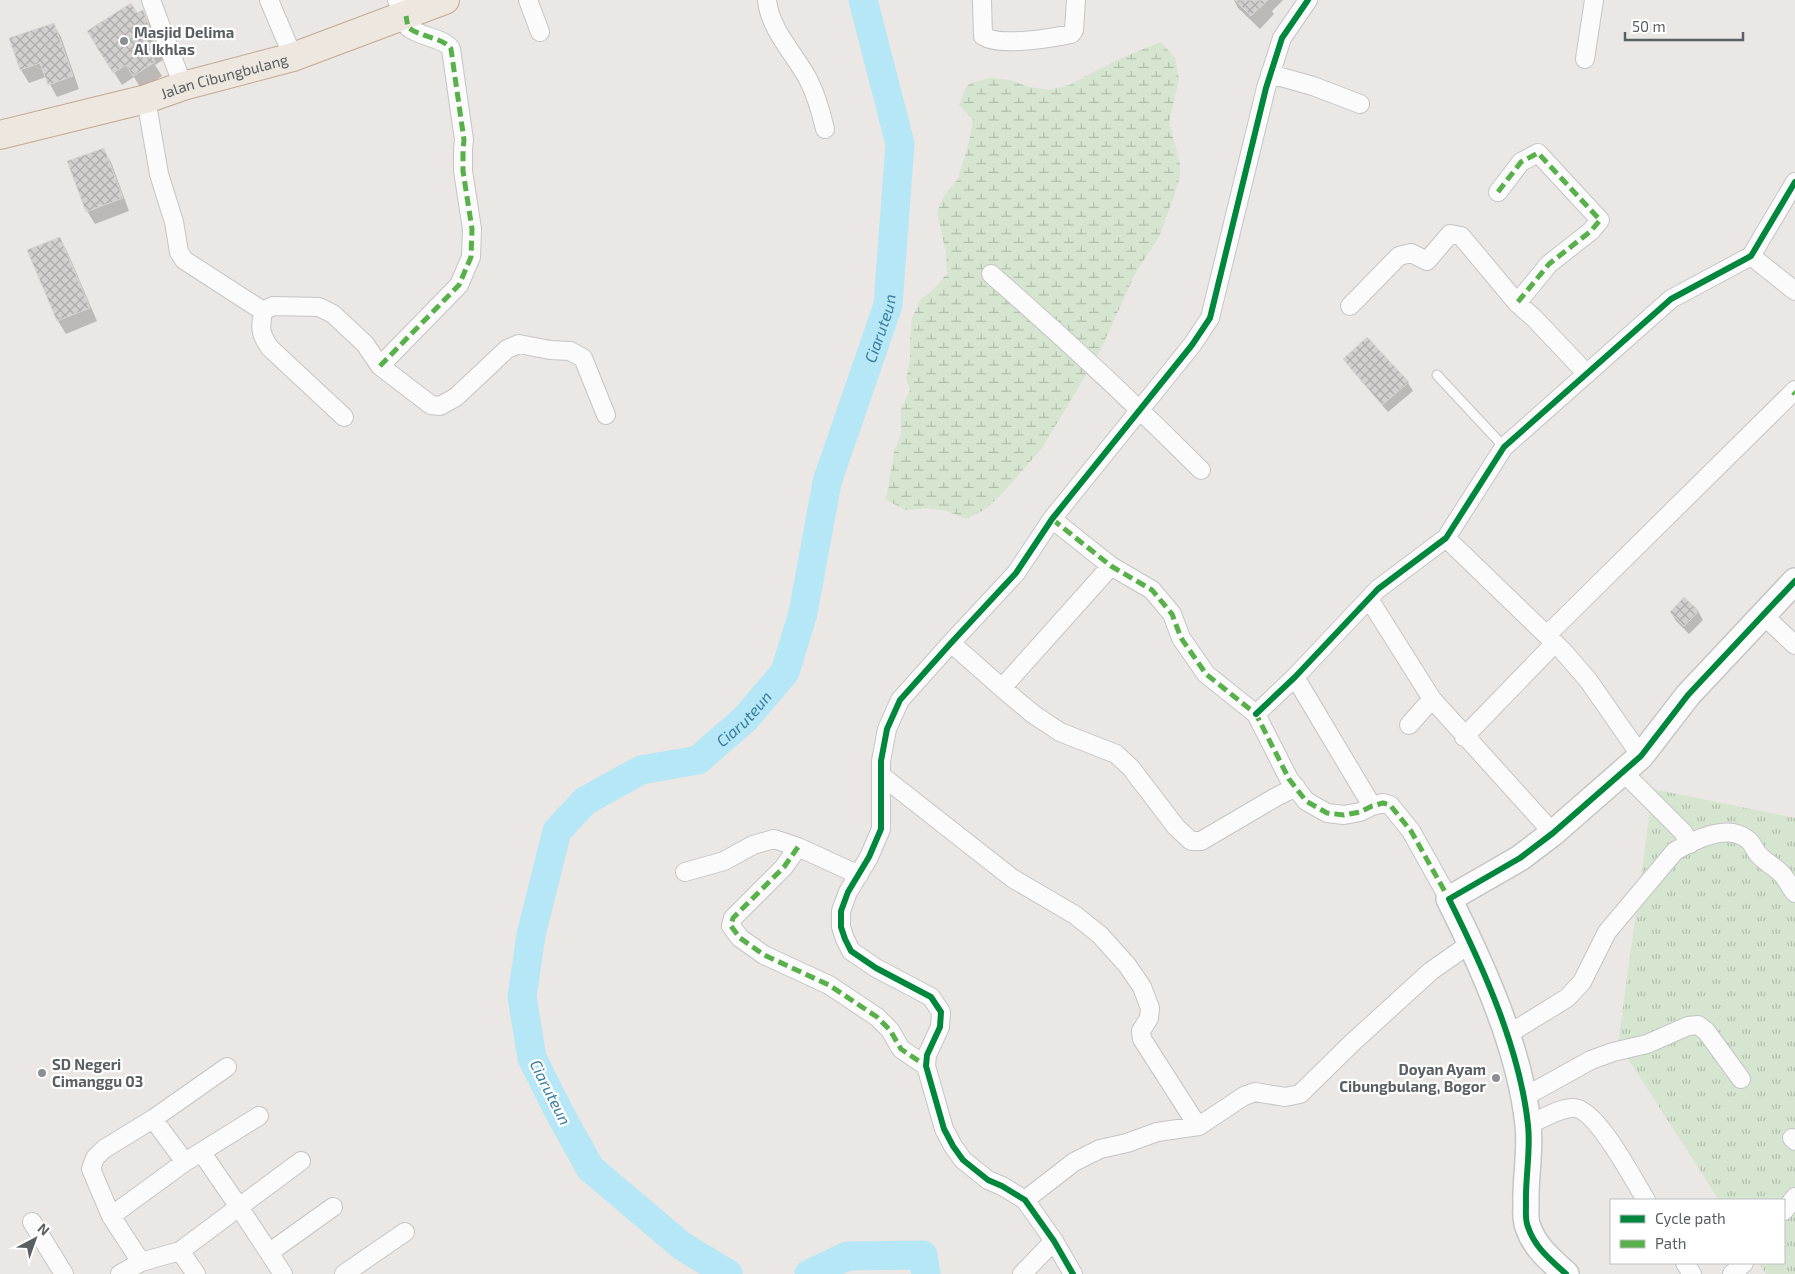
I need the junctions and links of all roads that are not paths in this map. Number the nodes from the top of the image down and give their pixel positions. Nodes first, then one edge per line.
1 (151, 0) edge
2 (269, 0) edge
3 (445, 0) edge
4 (528, 0) edge
5 (767, 0) edge
6 (982, 0) edge
7 (1076, 0) edge
8 (1308, 0) edge
9 (1594, 0) edge
10 (402, 8) edge
11 (540, 32) dead end
12 (292, 58) junction
13 (1585, 58) dead end
14 (1270, 74) junction
15 (183, 86) junction
16 (146, 99) junction
17 (1360, 104) dead end
18 (825, 129) dead end
19 (0, 135) edge
20 (1795, 182) edge
21 (1498, 192) dead end
22 (1751, 256) junction
23 (991, 274) dead end
24 (1795, 291) edge
25 (1517, 302) junction
26 (1350, 306) dead end
27 (263, 311) junction
28 (380, 366) junction
29 (1587, 374) junction
30 (1437, 375) dead end
31 (1794, 392) edge
32 (1140, 409) junction
33 (606, 415) dead end
34 (344, 417) dead end
35 (1504, 447) junction
36 (1201, 470) dead end
37 (1052, 519) junction
38 (1446, 538) junction
39 (1112, 566) junction
40 (1795, 581) edge
41 (1369, 599) junction
42 (1763, 615) junction
43 (1551, 639) junction
44 (951, 643) junction
45 (1795, 645) edge
46 (1295, 677) junction
47 (1002, 688) junction
48 (1432, 699) junction
49 (1256, 714) junction
50 (1409, 724) dead end
51 (1464, 737) junction
52 (1632, 764) junction
53 (882, 776) junction
54 (1296, 788) junction
55 (1372, 806) junction
56 (1553, 834) junction
57 (1690, 844) junction
58 (798, 847) junction
59 (685, 872) dead end
60 (859, 875) junction
61 (1795, 893) edge
62 (1450, 899) junction
63 (1471, 943) junction
64 (1507, 1035) junction
65 (227, 1066) dead end
66 (926, 1066) junction
67 (1741, 1079) dead end
68 (1524, 1097) junction
69 (260, 1116) dead end
70 (153, 1119) junction
71 (1528, 1125) junction
72 (1199, 1126) junction
73 (202, 1153) junction
74 (301, 1161) dead end
75 (186, 1162) junction
76 (1795, 1197) edge
77 (1645, 1199) edge
78 (1025, 1200) junction
79 (239, 1207) junction
80 (333, 1207) dead end
81 (1785, 1210) edge
82 (111, 1216) junction
83 (32, 1222) dead end
84 (405, 1232) dead end
85 (1054, 1241) junction
86 (180, 1251) junction
87 (270, 1252) junction
88 (141, 1262) junction
89 (1743, 1264) edge
90 (64, 1274) edge
91 (120, 1274) edge
92 (196, 1274) edge
93 (283, 1274) edge
94 (344, 1274) edge
95 (1022, 1274) edge
96 (1072, 1274) edge
97 (1566, 1274) edge
98 (1732, 1274) edge

1 - 15 street
2 - 12 street
3 - 10 highway, Jalan Cibungbulang
4 - 11 street
5 - 18 street
6 - 7 street
8 - 14 street
9 - 13 street
10 - 12 highway, Jalan Cibungbulang
10 - 28 street
12 - 15 highway, Jalan Cibungbulang
14 - 17 street
14 - 32 street
15 - 16 highway, Jalan Cibungbulang
16 - 19 highway, Jalan Cibungbulang
16 - 27 street
20 - 22 street
21 - 25 street
22 - 24 street
22 - 29 street
23 - 32 street
25 - 26 street
25 - 29 street
27 - 28 street
27 - 34 street
28 - 33 street
29 - 35 street
30 - 35 lane
31 - 43 street
32 - 36 street
32 - 37 street
35 - 38 street
37 - 39 street
37 - 44 street
38 - 41 street
38 - 43 street
39 - 47 street
39 - 49 street
40 - 42 street
41 - 46 street
41 - 48 street
42 - 45 street
42 - 52 street
43 - 51 street
43 - 52 street
44 - 47 street
44 - 53 street
46 - 49 street
46 - 55 street
47 - 54 street
48 - 50 street
48 - 51 street
49 - 54 street
51 - 56 street
52 - 56 street
52 - 57 street
53 - 60 street
53 - 72 street
54 - 55 street
55 - 62 street
56 - 62 street
57 - 61 street
57 - 64 street
58 - 59 street
58 - 60 street
58 - 66 street
60 - 66 street
62 - 63 street
63 - 64 street
63 - 72 street
64 - 68 street
65 - 70 street
66 - 78 street
67 - 68 street
68 - 71 street
69 - 73 street
70 - 75 street
70 - 82 street
71 - 77 street
71 - 97 street
72 - 78 street
73 - 75 street
73 - 79 street
74 - 79 street
75 - 82 street
76 - 81 street
78 - 85 street
79 - 86 street
79 - 87 street
80 - 87 street
82 - 88 street
83 - 90 street
84 - 94 street
85 - 95 street
85 - 96 street
86 - 88 street
86 - 92 street
87 - 93 street
88 - 91 street
89 - 98 street

